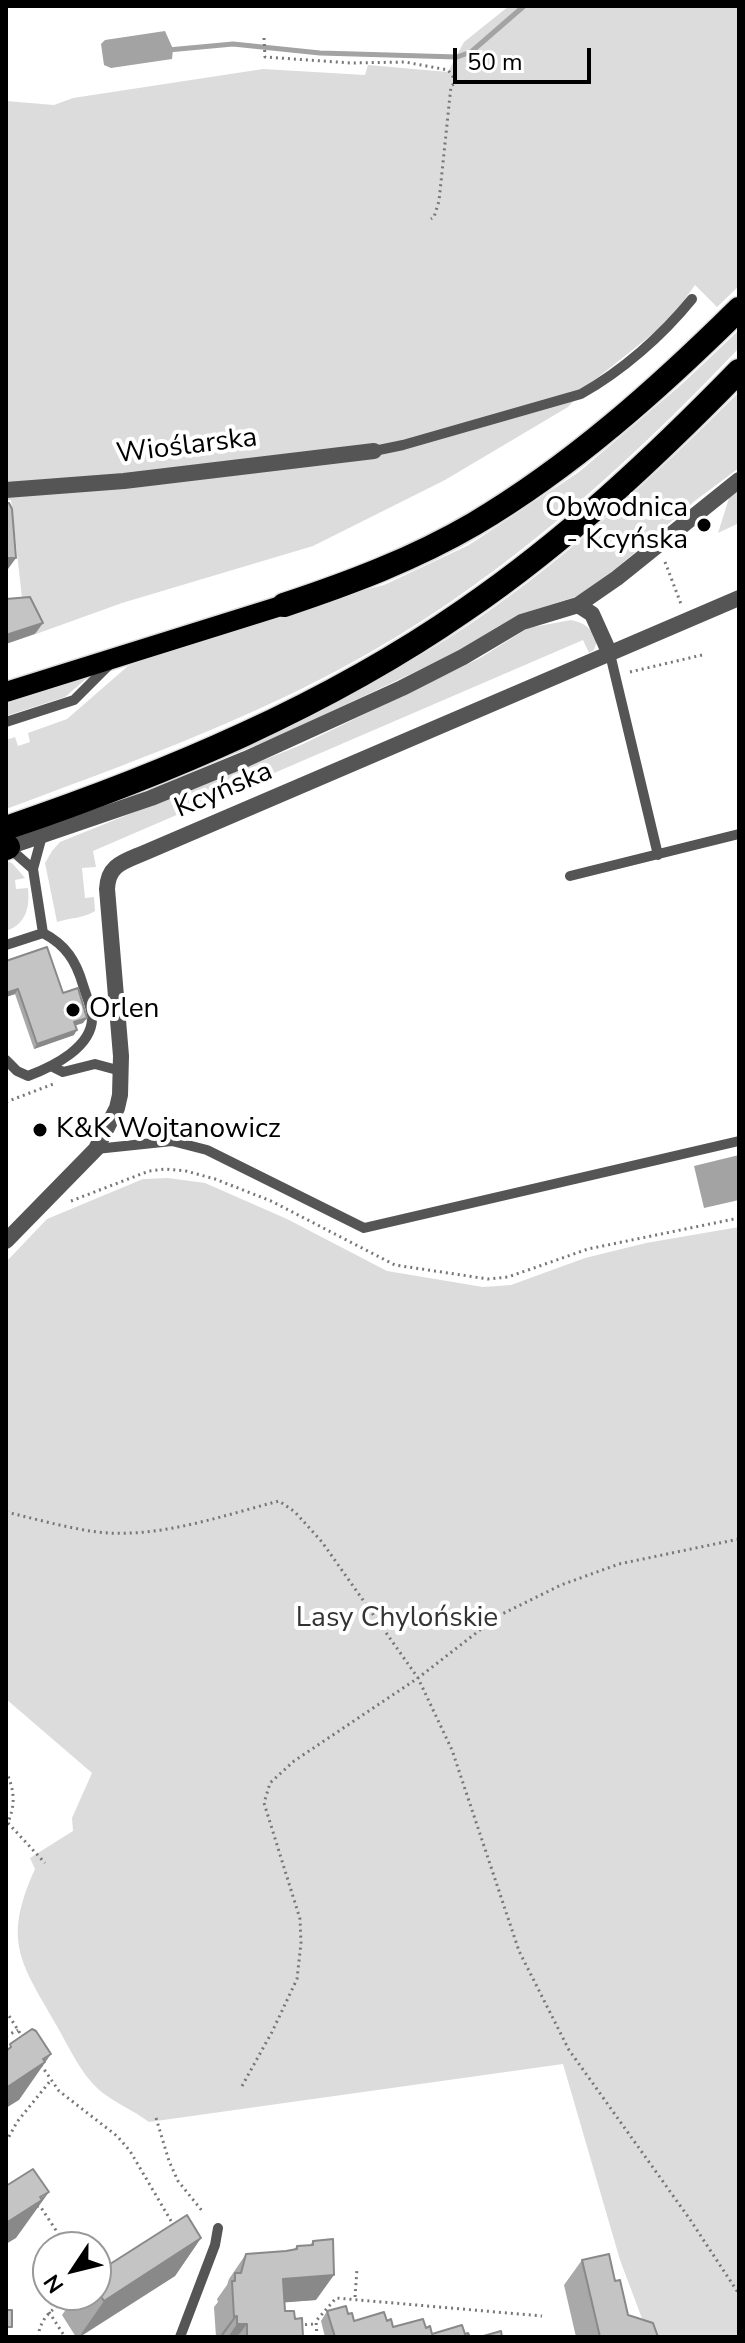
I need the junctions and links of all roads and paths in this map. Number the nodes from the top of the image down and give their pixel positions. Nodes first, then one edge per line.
1 (264, 38) dead end
2 (431, 219) dead end
3 (692, 299) dead end
4 (739, 309) edge
5 (739, 371) edge
6 (374, 451) joint
7 (739, 480) edge
8 (6, 490) edge
9 (662, 556) dead end
10 (739, 598) edge
11 (284, 605) joint
12 (578, 605) junction
13 (688, 620) junction
14 (610, 654) junction
15 (702, 655) dead end
16 (117, 656) junction
17 (615, 675) junction
18 (6, 692) edge
19 (6, 722) edge
20 (739, 834) edge
21 (42, 836) junction
22 (7, 841) edge
23 (658, 855) junction
24 (33, 869) junction
25 (570, 876) dead end
26 (43, 933) junction
27 (6, 945) edge
28 (6, 1060) edge
29 (53, 1067) junction
30 (121, 1071) junction
31 (64, 1081) dead end
32 (6, 1102) edge
33 (739, 1141) edge
34 (96, 1149) junction
35 (6, 1241) edge
36 (6, 1512) edge
37 (739, 1539) edge
38 (418, 1678) junction
39 (6, 1771) edge
40 (7, 1825) edge
41 (45, 1863) dead end
42 (6, 2011) edge
43 (18, 2030) junction
44 (6, 2036) edge
45 (25, 2041) edge
46 (41, 2065) edge
47 (51, 2080) junction
48 (242, 2086) dead end
49 (156, 2118) dead end
50 (6, 2142) edge
51 (29, 2205) edge
52 (203, 2212) dead end
53 (176, 2228) edge
54 (218, 2228) dead end
55 (56, 2231) edge
56 (357, 2269) dead end
57 (739, 2294) edge
58 (355, 2298) junction
59 (49, 2312) joint
60 (542, 2316) dead end
61 (315, 2324) junction
62 (299, 2327) edge
63 (38, 2337) edge
64 (65, 2337) edge
65 (180, 2337) edge
66 (317, 2337) edge

1 - 2 path
3 - 6 lane
4 - 11 highway
5 - 22 highway
6 - 8 street, Wioślarska
7 - 12 street
9 - 13 path
10 - 13 street, Kcyńska
11 - 16 main road
12 - 14 street
12 - 21 street
13 - 14 street, Kcyńska
14 - 17 lane
14 - 30 street, Kcyńska
15 - 17 path
16 - 18 main road
16 - 19 lane
17 - 23 lane
20 - 23 lane
21 - 22 street
21 - 24 lane
22 - 24 lane
23 - 25 lane
24 - 26 lane
26 - 27 lane
26 - 29 lane
28 - 29 lane
29 - 30 lane
30 - 34 street, Kcyńska
31 - 32 path
33 - 34 lane
34 - 35 street, Kcyńska
36 - 38 path
37 - 38 path
38 - 48 path
38 - 57 path
39 - 40 path
40 - 41 path
42 - 43 path
43 - 44 path
43 - 45 path
46 - 47 path
47 - 50 path
47 - 53 path
49 - 52 path
51 - 55 path
54 - 65 lane
56 - 58 path
58 - 60 path
58 - 61 path
59 - 63 path
59 - 64 path
61 - 62 path
61 - 66 path

